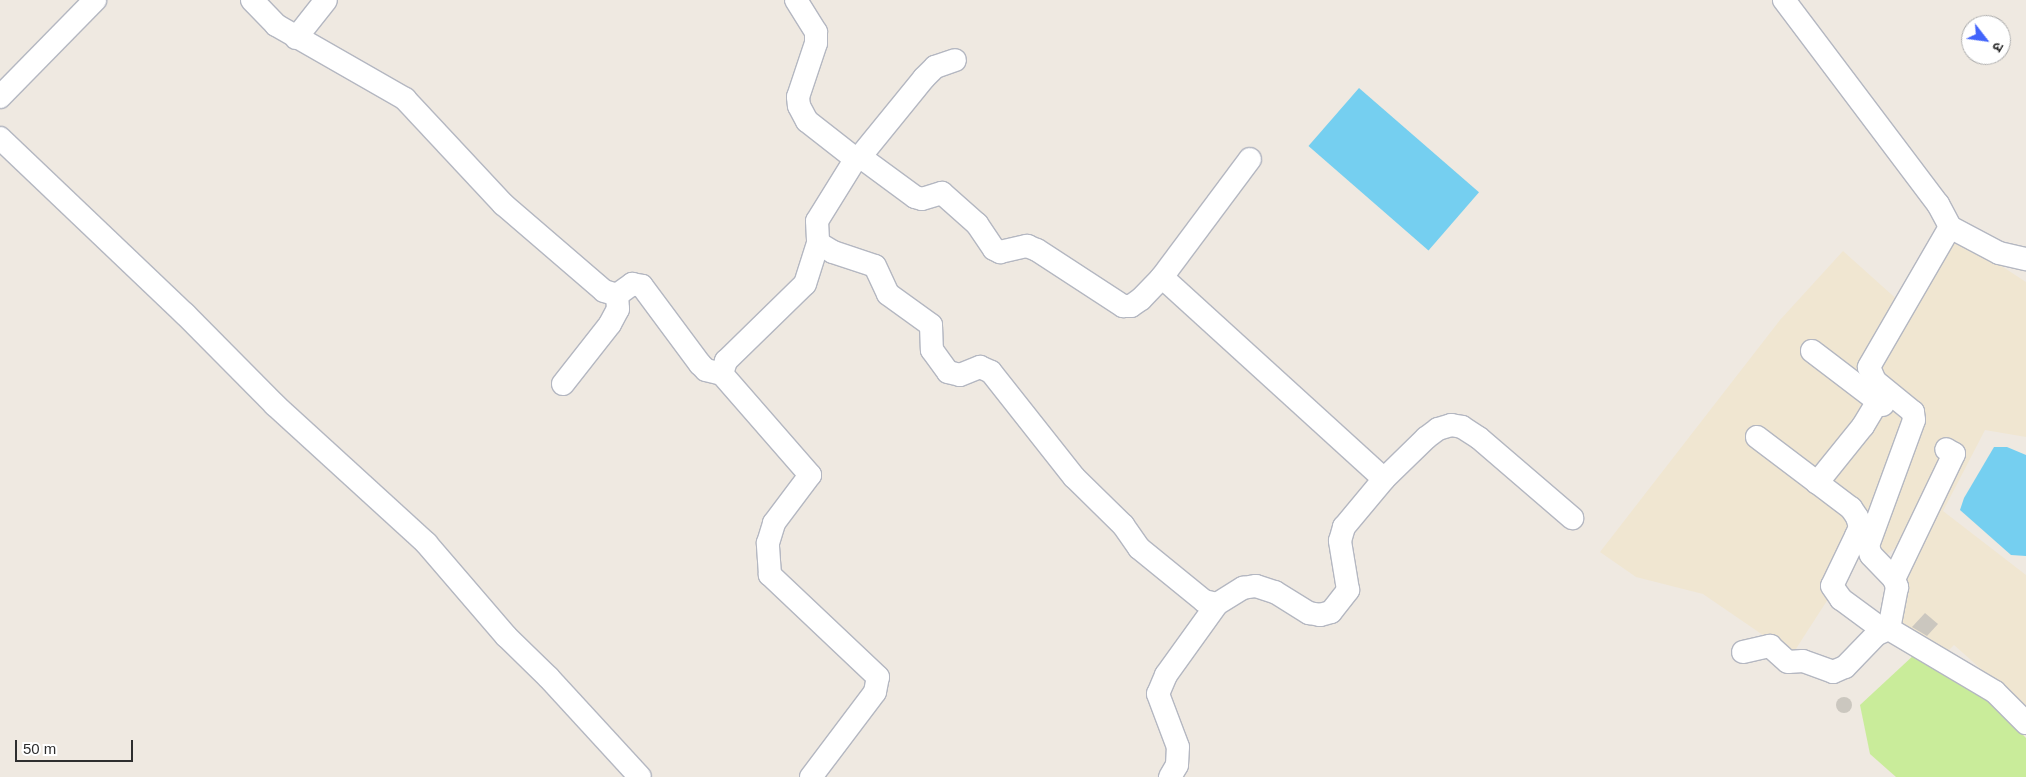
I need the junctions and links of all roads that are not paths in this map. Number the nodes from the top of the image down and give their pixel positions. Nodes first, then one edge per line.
1 (95, 0) edge
2 (252, 0) edge
3 (326, 0) edge
4 (796, 0) edge
5 (1784, 0) edge
6 (296, 38) junction
7 (955, 60) dead end
8 (0, 97) edge
9 (0, 138) edge
10 (856, 157) junction
11 (1250, 159) dead end
12 (1950, 227) junction
13 (818, 243) junction
14 (2026, 259) edge
15 (1162, 278) junction
16 (617, 295) junction
17 (1812, 351) dead end
18 (722, 374) junction
19 (563, 384) dead end
20 (1878, 401) junction
21 (1899, 417) dead end
22 (1758, 437) dead end
23 (1946, 450) dead end
24 (1384, 479) junction
25 (1817, 482) junction
26 (1572, 518) dead end
27 (1894, 579) junction
28 (1217, 604) junction
29 (1886, 630) junction
30 (1743, 652) dead end
31 (2026, 724) edge
32 (640, 777) edge
33 (811, 777) edge
34 (1170, 777) edge

1 - 8 street
2 - 6 street
3 - 6 street
4 - 10 street
5 - 12 street
6 - 16 street
7 - 10 street
9 - 32 street
10 - 13 street
10 - 15 street
11 - 15 street
12 - 14 street
12 - 27 street
13 - 18 street
13 - 28 street
15 - 24 street
16 - 18 street
16 - 19 street
17 - 20 street
18 - 33 street
20 - 21 street
20 - 25 street
22 - 25 street
23 - 27 street
24 - 26 street
24 - 28 street
25 - 29 street
27 - 29 street
28 - 34 street
29 - 30 street
29 - 31 street

